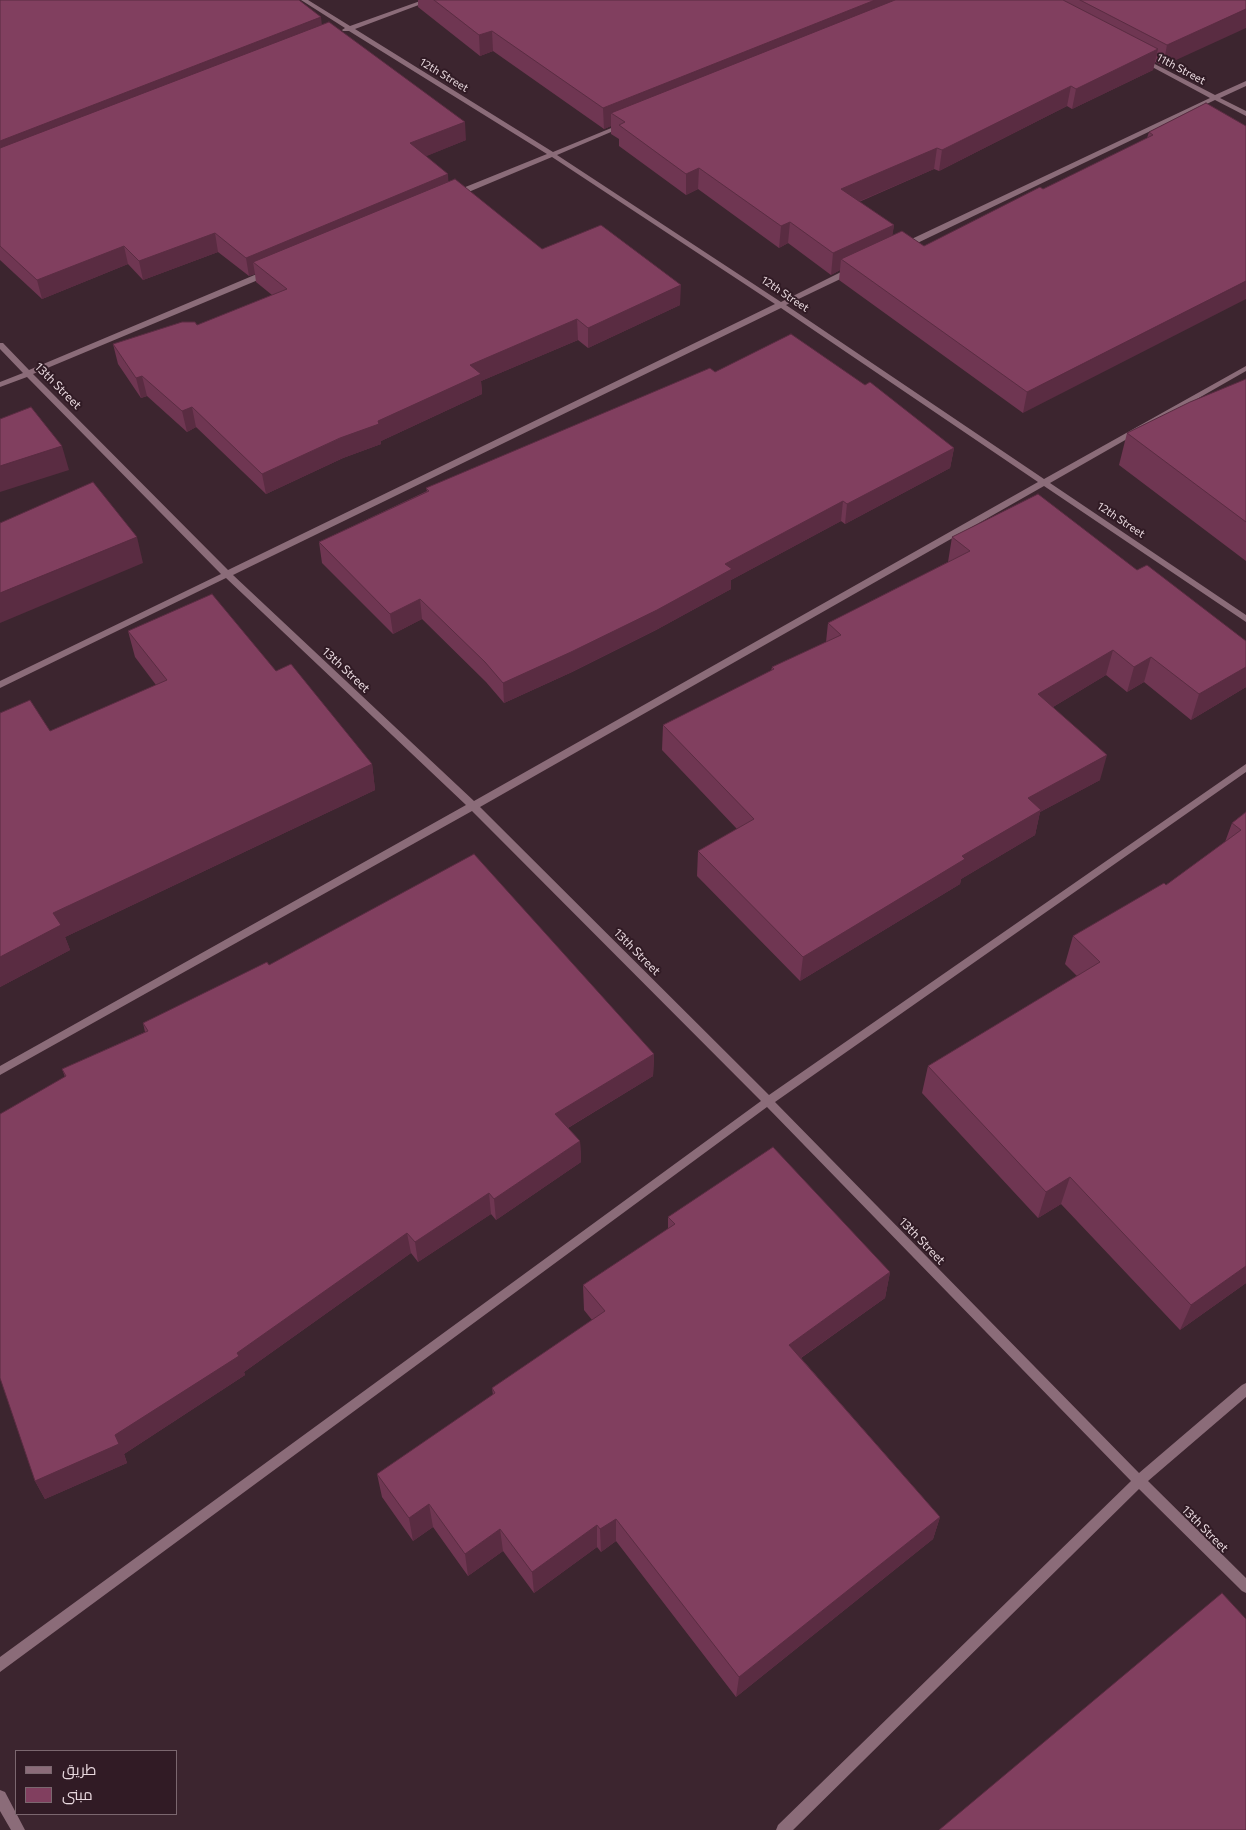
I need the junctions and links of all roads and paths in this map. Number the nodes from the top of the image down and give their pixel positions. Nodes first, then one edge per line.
1 (304, 0) edge
2 (429, 0) edge
3 (348, 29) junction
4 (338, 32) edge
5 (1139, 58) edge
6 (1246, 84) edge
7 (1216, 98) junction
8 (1246, 114) edge
9 (634, 121) edge
10 (552, 154) junction
11 (451, 196) edge
12 (896, 250) edge
13 (860, 266) edge
14 (276, 269) edge
15 (780, 304) junction
16 (0, 345) edge
17 (1246, 368) edge
18 (28, 373) junction
19 (0, 385) edge
20 (1045, 482) junction
21 (227, 574) junction
22 (1246, 619) edge
23 (0, 685) edge
24 (1246, 767) edge
25 (472, 806) junction
26 (0, 1071) edge
27 (768, 1101) junction
28 (1246, 1389) edge
29 (1139, 1481) junction
30 (1246, 1588) edge
31 (0, 1665) edge
32 (0, 1797) edge
33 (18, 1830) edge
34 (783, 1830) edge

1 - 3 street, 12th Street
2 - 3 street
3 - 4 street
3 - 10 street, 12th Street
5 - 7 street, 11th Street
6 - 7 street
7 - 8 street, 11th Street
7 - 12 street
9 - 10 street
10 - 11 street
10 - 15 street, 12th Street
13 - 15 street
14 - 18 street
15 - 20 street, 12th Street
15 - 21 street
16 - 18 street, 13th Street
17 - 20 street
18 - 19 street
18 - 21 street, 13th Street
20 - 22 street, 12th Street
20 - 25 street
21 - 23 street
21 - 25 street, 13th Street
24 - 27 street
25 - 26 street
25 - 27 street, 13th Street
27 - 29 street, 13th Street
27 - 31 street
28 - 29 street
29 - 30 street, 13th Street
29 - 34 street
32 - 33 street

